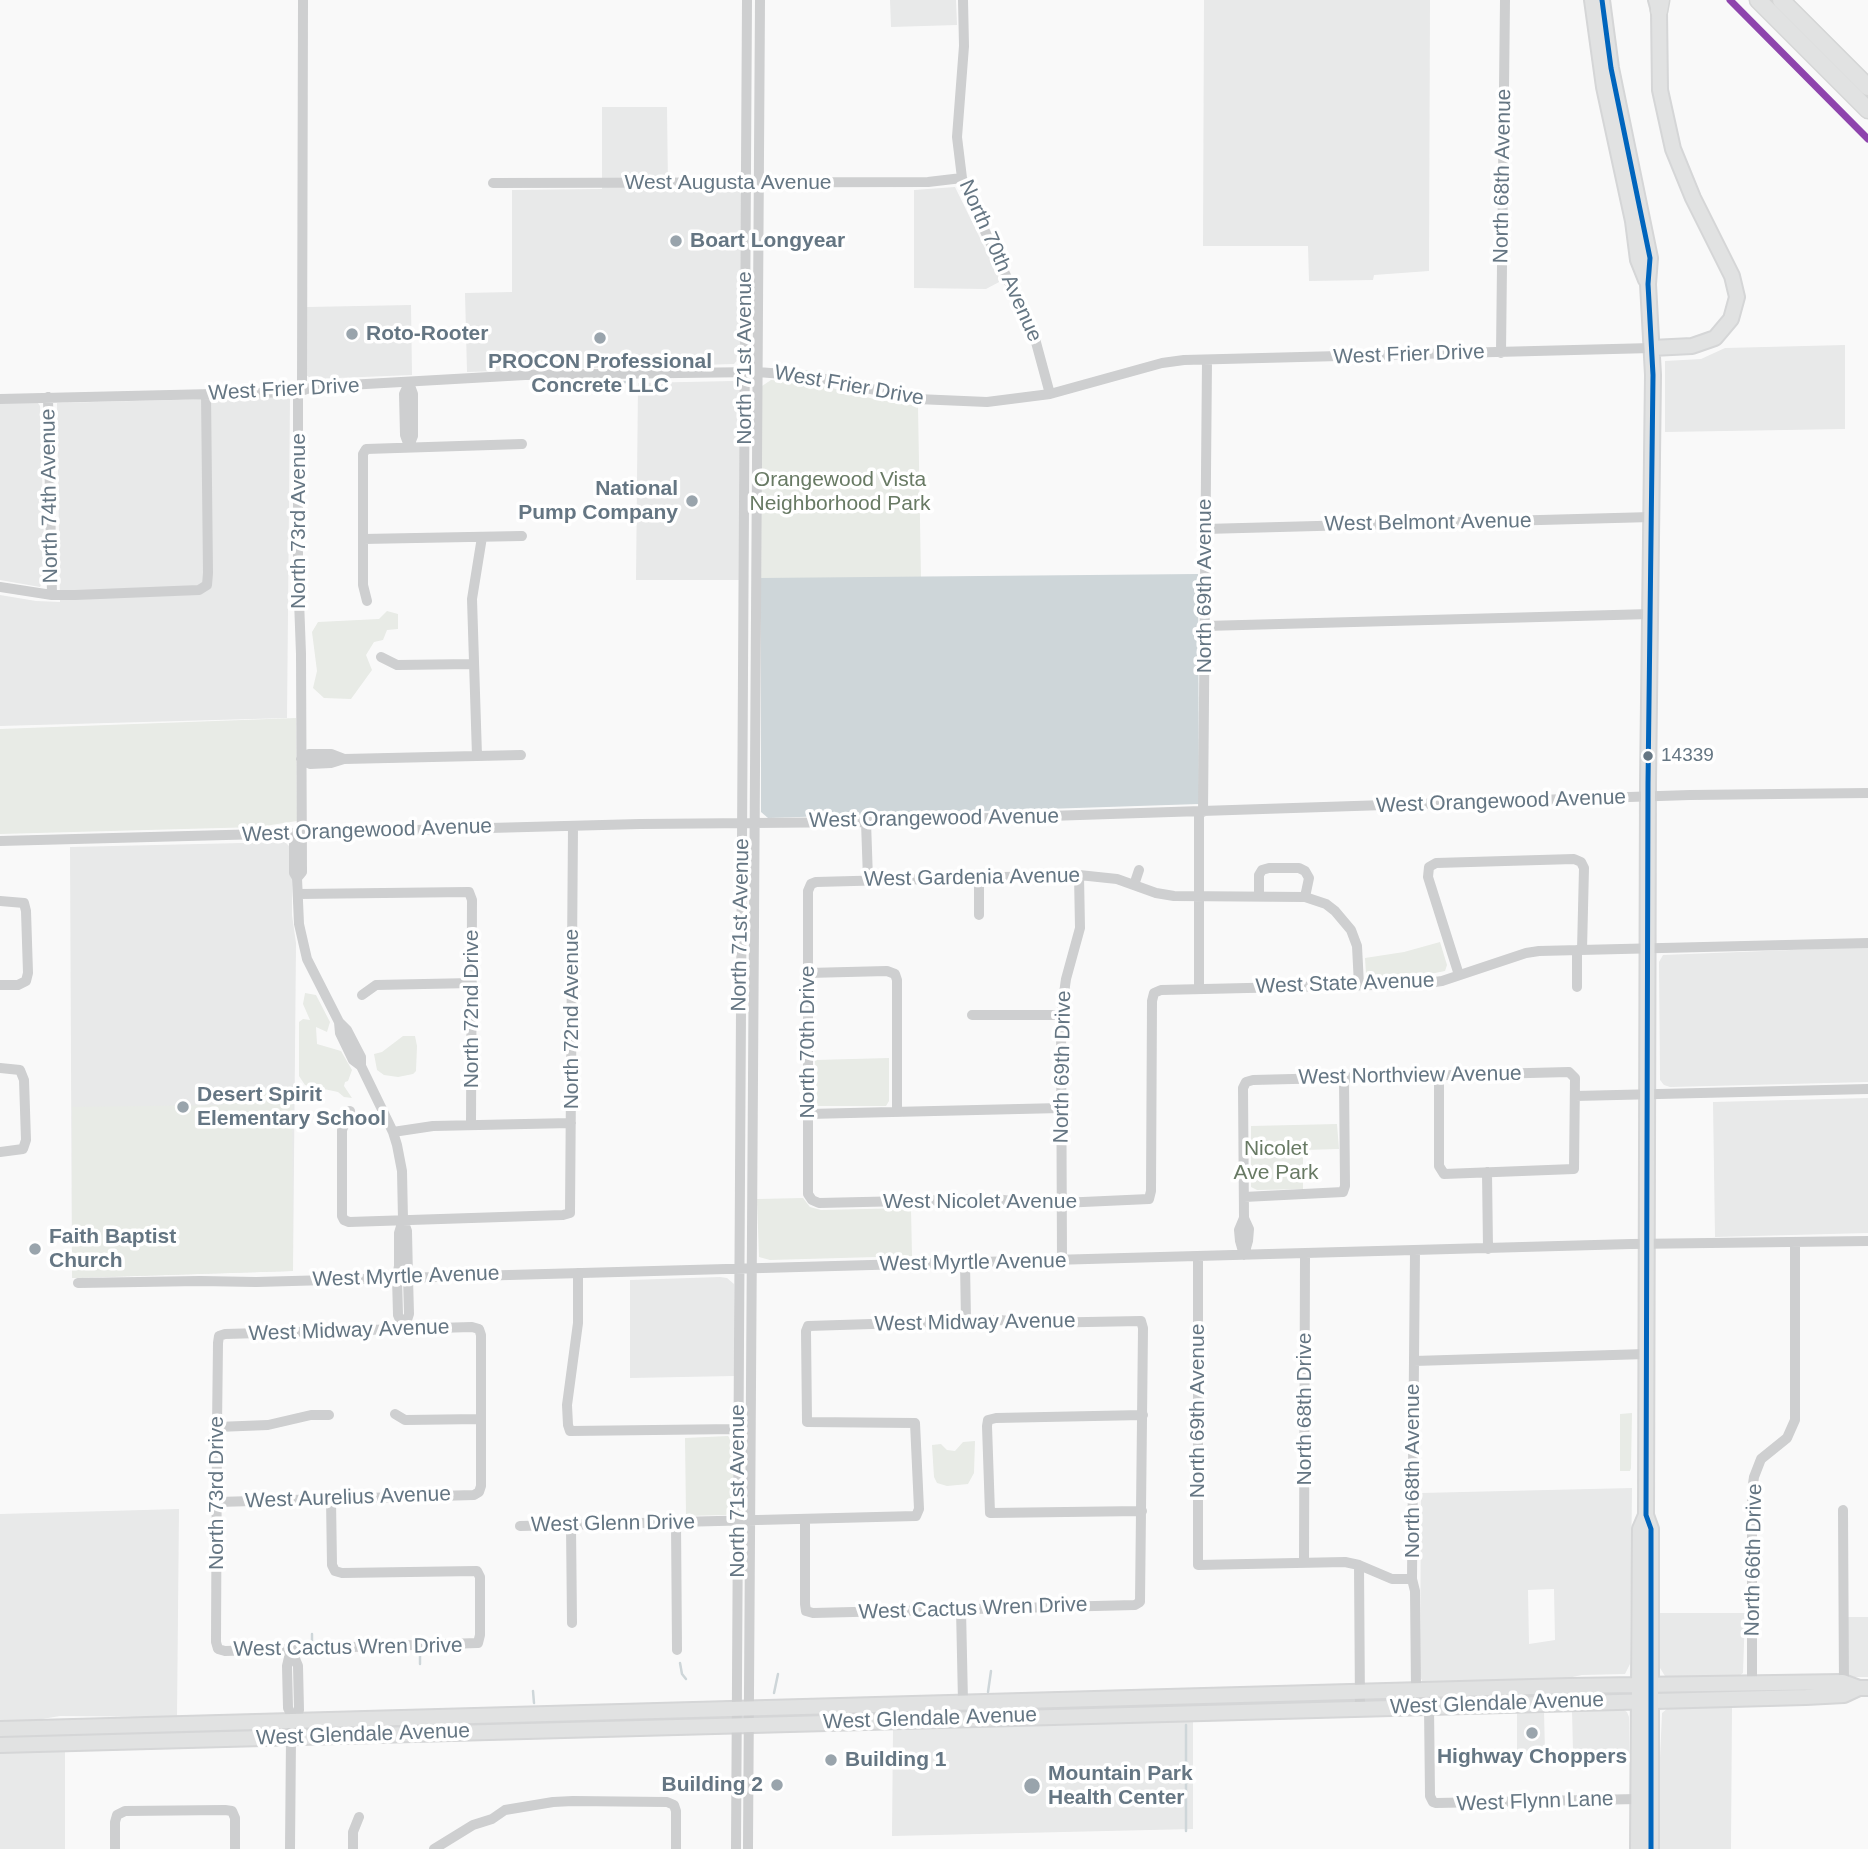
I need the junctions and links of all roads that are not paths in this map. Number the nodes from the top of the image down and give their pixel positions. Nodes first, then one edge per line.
1 (303, 0) edge
2 (747, 0) edge
3 (760, 0) edge
4 (963, 0) edge
5 (1505, 0) edge
6 (1592, 0) edge
7 (1602, 0) edge
8 (1758, 0) edge
9 (1781, 0) edge
10 (1659, 4) edge
11 (1868, 87) edge
12 (1868, 110) edge
13 (962, 177) junction
14 (746, 182) junction
15 (758, 182) junction
16 (493, 183) dead end
17 (1648, 284) junction
18 (745, 295) junction
19 (758, 295) junction
20 (1652, 348) junction
21 (1501, 353) junction
22 (1206, 360) junction
23 (745, 372) junction
24 (757, 372) junction
25 (409, 383) junction
26 (298, 392) junction
27 (206, 394) junction
28 (1050, 394) junction
29 (48, 397) junction
30 (0, 398) edge
31 (522, 444) dead end
32 (409, 446) junction
33 (744, 473) junction
34 (756, 473) junction
35 (1652, 517) junction
36 (1205, 529) junction
37 (522, 536) dead end
38 (482, 537) junction
39 (363, 539) junction
40 (0, 587) edge
41 (52, 595) junction
42 (367, 601) dead end
43 (1651, 614) junction
44 (1205, 626) junction
45 (381, 657) dead end
46 (474, 664) junction
47 (521, 755) dead end
48 (477, 756) junction
49 (301, 759) junction
50 (1868, 793) edge
51 (1648, 797) junction
52 (1201, 813) junction
53 (866, 822) junction
54 (748, 824) junction
55 (573, 825) junction
56 (300, 833) junction
57 (0, 841) edge
58 (1139, 870) dead end
59 (1079, 875) junction
60 (979, 877) junction
61 (868, 879) junction
62 (811, 884) joint
63 (1134, 885) junction
64 (298, 894) junction
65 (1259, 896) junction
66 (1199, 897) junction
67 (1305, 897) junction
68 (0, 901) edge
69 (979, 915) dead end
70 (1868, 943) edge
71 (1648, 948) junction
72 (1580, 950) junction
73 (808, 973) junction
74 (1459, 975) junction
75 (472, 983) junction
76 (0, 985) edge
77 (1359, 985) junction
78 (1577, 987) dead end
79 (1199, 989) junction
80 (362, 995) dead end
81 (972, 1014) dead end
82 (1061, 1015) junction
83 (740, 1029) junction
84 (752, 1029) junction
85 (0, 1068) edge
86 (1438, 1076) junction
87 (1344, 1078) junction
88 (1868, 1090) edge
89 (1647, 1094) junction
90 (1575, 1096) junction
91 (1060, 1108) junction
92 (350, 1111) dead end
93 (897, 1112) junction
94 (808, 1114) junction
95 (571, 1123) junction
96 (471, 1125) junction
97 (393, 1132) junction
98 (0, 1152) edge
99 (1487, 1172) junction
100 (1244, 1197) junction
101 (1149, 1199) joint
102 (812, 1200) joint
103 (1061, 1203) junction
104 (403, 1220) junction
105 (1868, 1241) edge
106 (1795, 1242) junction
107 (1647, 1244) junction
108 (1488, 1249) junction
109 (1415, 1251) junction
110 (1305, 1254) junction
111 (1244, 1255) junction
112 (1198, 1257) junction
113 (1062, 1261) junction
114 (965, 1263) junction
115 (746, 1269) junction
116 (578, 1273) junction
117 (403, 1277) junction
118 (78, 1283) dead end
119 (966, 1321) junction
120 (404, 1329) junction
121 (219, 1336) joint
122 (1646, 1354) junction
123 (1414, 1361) junction
124 (395, 1414) dead end
125 (329, 1415) dead end
126 (1143, 1415) junction
127 (481, 1419) junction
128 (217, 1427) junction
129 (738, 1429) junction
130 (331, 1499) junction
131 (217, 1502) junction
132 (1843, 1510) dead end
133 (1142, 1511) junction
134 (916, 1516) joint
135 (804, 1519) junction
136 (744, 1521) junction
137 (676, 1522) junction
138 (571, 1525) junction
139 (520, 1526) dead end
140 (1304, 1563) junction
141 (1359, 1565) junction
142 (1412, 1579) junction
143 (961, 1609) junction
144 (572, 1623) dead end
145 (218, 1649) joint
146 (291, 1649) junction
147 (677, 1650) dead end
148 (1752, 1684) junction
149 (1645, 1685) junction
150 (1863, 1688) edge
151 (1475, 1689) junction
152 (1844, 1689) junction
153 (1416, 1690) junction
154 (1359, 1692) junction
155 (1092, 1699) junction
156 (1645, 1700) junction
157 (963, 1702) junction
158 (1429, 1706) junction
159 (742, 1707) junction
160 (1360, 1708) junction
161 (1092, 1715) junction
162 (294, 1720) junction
163 (742, 1724) junction
164 (0, 1729) edge
165 (291, 1737) junction
166 (0, 1745) edge
167 (1638, 1799) junction
168 (359, 1816) dead end
169 (115, 1849) edge
170 (235, 1849) edge
171 (290, 1849) edge
172 (353, 1849) edge
173 (434, 1849) edge
174 (676, 1849) edge
175 (736, 1849) edge
176 (748, 1849) edge
177 (1638, 1849) edge
178 (1651, 1849) edge

1 - 26 street, North 73rd Avenue
2 - 14 street, North 71st Avenue
3 - 15 street, North 71st Avenue
4 - 13 street, North 70th Avenue
5 - 21 street, North 68th Avenue
6 - 17 main road
7 - 17 main road
8 - 12 highway
9 - 11 highway
10 - 20 main road
13 - 15 street, West Augusta Avenue
13 - 28 street, North 70th Avenue
14 - 15 street, West Augusta Avenue
14 - 16 street, West Augusta Avenue
14 - 18 street, North 71st Avenue
15 - 19 street, North 71st Avenue
17 - 20 main road
18 - 19 street
18 - 23 street, North 71st Avenue
19 - 24 street, North 71st Avenue
20 - 21 street, West Frier Drive
20 - 35 main road
21 - 22 street, West Frier Drive
22 - 28 street, West Frier Drive
22 - 36 street, North 69th Avenue
23 - 24 street, West Frier Drive
23 - 25 street, West Frier Drive
23 - 33 street, North 71st Avenue
24 - 28 street, West Frier Drive
24 - 34 street, North 71st Avenue
25 - 26 street, West Frier Drive
25 - 32 street
26 - 27 street, West Frier Drive
26 - 49 street, North 73rd Avenue
27 - 29 street, West Frier Drive
27 - 41 street
29 - 30 street, West Frier Drive
29 - 41 street, North 74th Avenue
31 - 32 street
32 - 39 street
33 - 34 street
33 - 54 street, North 71st Avenue
34 - 54 street, North 71st Avenue
35 - 36 street, West Belmont Avenue
35 - 43 main road
36 - 44 street, North 69th Avenue
37 - 38 street
38 - 39 street
38 - 46 street
39 - 42 street
40 - 41 street
43 - 44 street
43 - 51 main road
44 - 52 street, North 69th Avenue
45 - 46 street
46 - 48 street
47 - 48 street
48 - 49 street
49 - 56 street, North 73rd Avenue
50 - 51 street, West Orangewood Avenue
51 - 52 street, West Orangewood Avenue
51 - 71 main road
52 - 53 street, West Orangewood Avenue
52 - 66 street, North 69th Avenue
53 - 54 street, West Orangewood Avenue
53 - 61 street
54 - 55 street, West Orangewood Avenue
54 - 83 street, North 71st Avenue
54 - 84 street, North 71st Avenue
55 - 56 street, West Orangewood Avenue
55 - 95 street, North 72nd Avenue
56 - 57 street, West Orangewood Avenue
56 - 64 street, North 73rd Avenue
58 - 63 street
59 - 60 street, West Gardenia Avenue
59 - 63 street, West Gardenia Avenue
59 - 82 street, North 69th Drive
60 - 61 street, West Gardenia Avenue
60 - 69 street
61 - 62 street, West Gardenia Avenue
62 - 73 street, North 70th Drive
63 - 66 street, West Gardenia Avenue
64 - 75 street, North 72nd Drive
64 - 97 street, North 73rd Avenue
65 - 66 street, West Gardenia Avenue
65 - 67 street, West Gardenia Avenue
65 - 67 street
66 - 79 street, North 69th Avenue
67 - 77 street
68 - 76 street
70 - 71 street, West State Avenue
71 - 72 street, West State Avenue
71 - 89 main road
72 - 74 street, West State Avenue
72 - 74 street
72 - 78 street
73 - 93 street
73 - 94 street, North 70th Drive
74 - 77 street, West State Avenue
75 - 80 street
75 - 96 street, North 72nd Drive
77 - 79 street, West State Avenue
79 - 101 street, West State Avenue
81 - 82 street
82 - 91 street, North 69th Drive
83 - 84 street
83 - 115 street, North 71st Avenue
84 - 115 street, North 71st Avenue
85 - 98 street
86 - 87 street, West Northview Avenue
86 - 90 street, West Northview Avenue
86 - 99 street
87 - 100 street
87 - 100 street, West Northview Avenue
88 - 89 street
89 - 90 street
89 - 107 main road
90 - 99 street
91 - 93 street
91 - 103 street, North 69th Drive
92 - 104 street
93 - 94 street
94 - 102 street, North 70th Drive
95 - 96 street
95 - 104 street, North 72nd Avenue
96 - 97 street
97 - 104 street, North 73rd Avenue
99 - 108 street
100 - 111 street
101 - 103 street, West Nicolet Avenue
102 - 103 street, West Nicolet Avenue
103 - 113 street, North 69th Drive
104 - 117 street, North 73rd Avenue
105 - 106 street, West Myrtle Avenue
106 - 107 street, West Myrtle Avenue
106 - 148 street, North 66th Drive
107 - 108 street, West Myrtle Avenue
107 - 122 main road
108 - 109 street, West Myrtle Avenue
109 - 110 street, West Myrtle Avenue
109 - 123 street, North 68th Avenue
110 - 111 street, West Myrtle Avenue
110 - 140 street, North 68th Drive
111 - 112 street, West Myrtle Avenue
112 - 113 street, West Myrtle Avenue
112 - 140 street, North 69th Avenue
113 - 114 street, West Myrtle Avenue
114 - 115 street, West Myrtle Avenue
114 - 119 street
115 - 116 street, West Myrtle Avenue
115 - 129 street, North 71st Avenue
115 - 136 street, North 71st Avenue
116 - 117 street, West Myrtle Avenue
116 - 129 street
117 - 118 street, West Myrtle Avenue
117 - 120 street, North 73rd Avenue
119 - 126 street, West Midway Avenue
119 - 134 street, West Midway Avenue
120 - 121 street, West Midway Avenue
120 - 127 street, West Midway Avenue
121 - 128 street, North 73rd Drive
122 - 123 street
122 - 149 main road
123 - 142 street, North 68th Avenue
124 - 127 street
125 - 128 street
126 - 133 street
126 - 133 street
127 - 130 street, West Aurelius Avenue
128 - 131 street, North 73rd Drive
129 - 136 street, North 71st Avenue
130 - 131 street, West Aurelius Avenue
130 - 146 street, West Cactus Wren Drive
131 - 145 street, North 73rd Drive
132 - 152 street
133 - 143 street, West Cactus Wren Drive
134 - 135 street, West Glenn Drive
135 - 136 street, West Glenn Drive
135 - 143 street, West Cactus Wren Drive
136 - 137 street, West Glenn Drive
136 - 159 street, North 71st Avenue
137 - 138 street, West Glenn Drive
137 - 147 street
138 - 139 street, West Glenn Drive
138 - 144 street
140 - 141 street
141 - 142 street
141 - 154 street
142 - 153 street, North 68th Avenue
143 - 157 street
145 - 146 street, West Cactus Wren Drive
146 - 162 street
148 - 149 main road, West Glendale Avenue
148 - 152 main road, West Glendale Avenue
149 - 151 main road, West Glendale Avenue
149 - 156 main road
150 - 152 main road, West Glendale Avenue
151 - 153 main road, West Glendale Avenue
151 - 158 main road
152 - 156 main road, West Glendale Avenue
153 - 154 main road, West Glendale Avenue
154 - 155 main road, West Glendale Avenue
154 - 160 street
155 - 157 main road, West Glendale Avenue
155 - 161 main road
156 - 158 main road, West Glendale Avenue
156 - 167 main road
156 - 178 main road
157 - 159 main road, West Glendale Avenue
158 - 160 main road, West Glendale Avenue
158 - 167 street, West Flynn Lane
159 - 162 main road, West Glendale Avenue
159 - 163 street, North 71st Avenue
160 - 161 main road, West Glendale Avenue
161 - 163 main road, West Glendale Avenue
162 - 164 main road, West Glendale Avenue
162 - 165 street
163 - 165 main road, West Glendale Avenue
163 - 175 street, North 71st Avenue
163 - 176 street, North 71st Avenue
165 - 166 main road, West Glendale Avenue
165 - 171 street
167 - 177 main road
168 - 172 street
169 - 170 street
173 - 174 street

